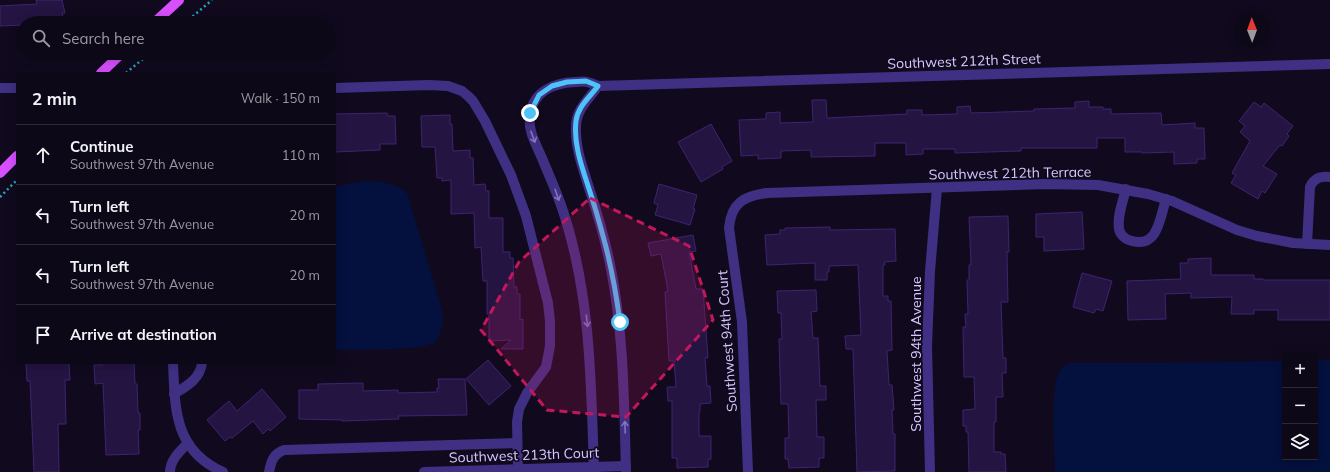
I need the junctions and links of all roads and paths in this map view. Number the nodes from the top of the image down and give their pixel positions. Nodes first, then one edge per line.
1 (179, 0) edge
2 (212, 0) edge
3 (162, 16) edge
4 (193, 16) edge
5 (115, 60) edge
6 (142, 60) edge
7 (1330, 64) edge
8 (102, 72) edge
9 (127, 72) edge
10 (598, 86) junction
11 (0, 88) edge
12 (16, 88) edge
13 (336, 88) edge
14 (16, 157) edge
15 (0, 173) edge
16 (1330, 177) edge
17 (16, 181) edge
18 (937, 188) junction
19 (1126, 189) junction
20 (0, 197) edge
21 (1166, 199) junction
22 (735, 208) joint
23 (1307, 244) junction
24 (1330, 245) edge
25 (173, 364) edge
26 (202, 364) edge
27 (174, 394) junction
28 (188, 443) junction
29 (517, 443) junction
30 (518, 469) junction
31 (594, 469) edge
32 (626, 469) edge
33 (216, 471) edge
34 (170, 472) edge
35 (269, 472) edge
36 (424, 472) edge
37 (748, 472) edge
38 (930, 472) edge

1 - 3 main road
2 - 4 path
5 - 8 main road
6 - 9 path
7 - 10 street, Southwest 212th Street
10 -> 31 street, Southwest 212th Street
32 -> 10 street
11 - 12 street
13 - 29 street
14 - 15 main road
16 - 23 street
17 - 20 path
18 - 19 street, Southwest 212th Terrace
18 - 22 street, Southwest 212th Terrace
18 - 38 street, Southwest 94th Avenue
19 - 21 street, Southwest 212th Terrace
19 - 21 street
21 - 23 street, Southwest 212th Terrace
22 - 37 street, Southwest 94th Court
23 - 24 street, Southwest 212th Terrace
25 - 27 street
26 - 27 street
27 - 28 street
28 - 33 street
28 - 34 street
29 - 30 street
29 - 35 street
30 - 31 street, Southwest 213th Court
30 - 36 street, Southwest 213th Court
31 - 32 street, Southwest 213th Court

